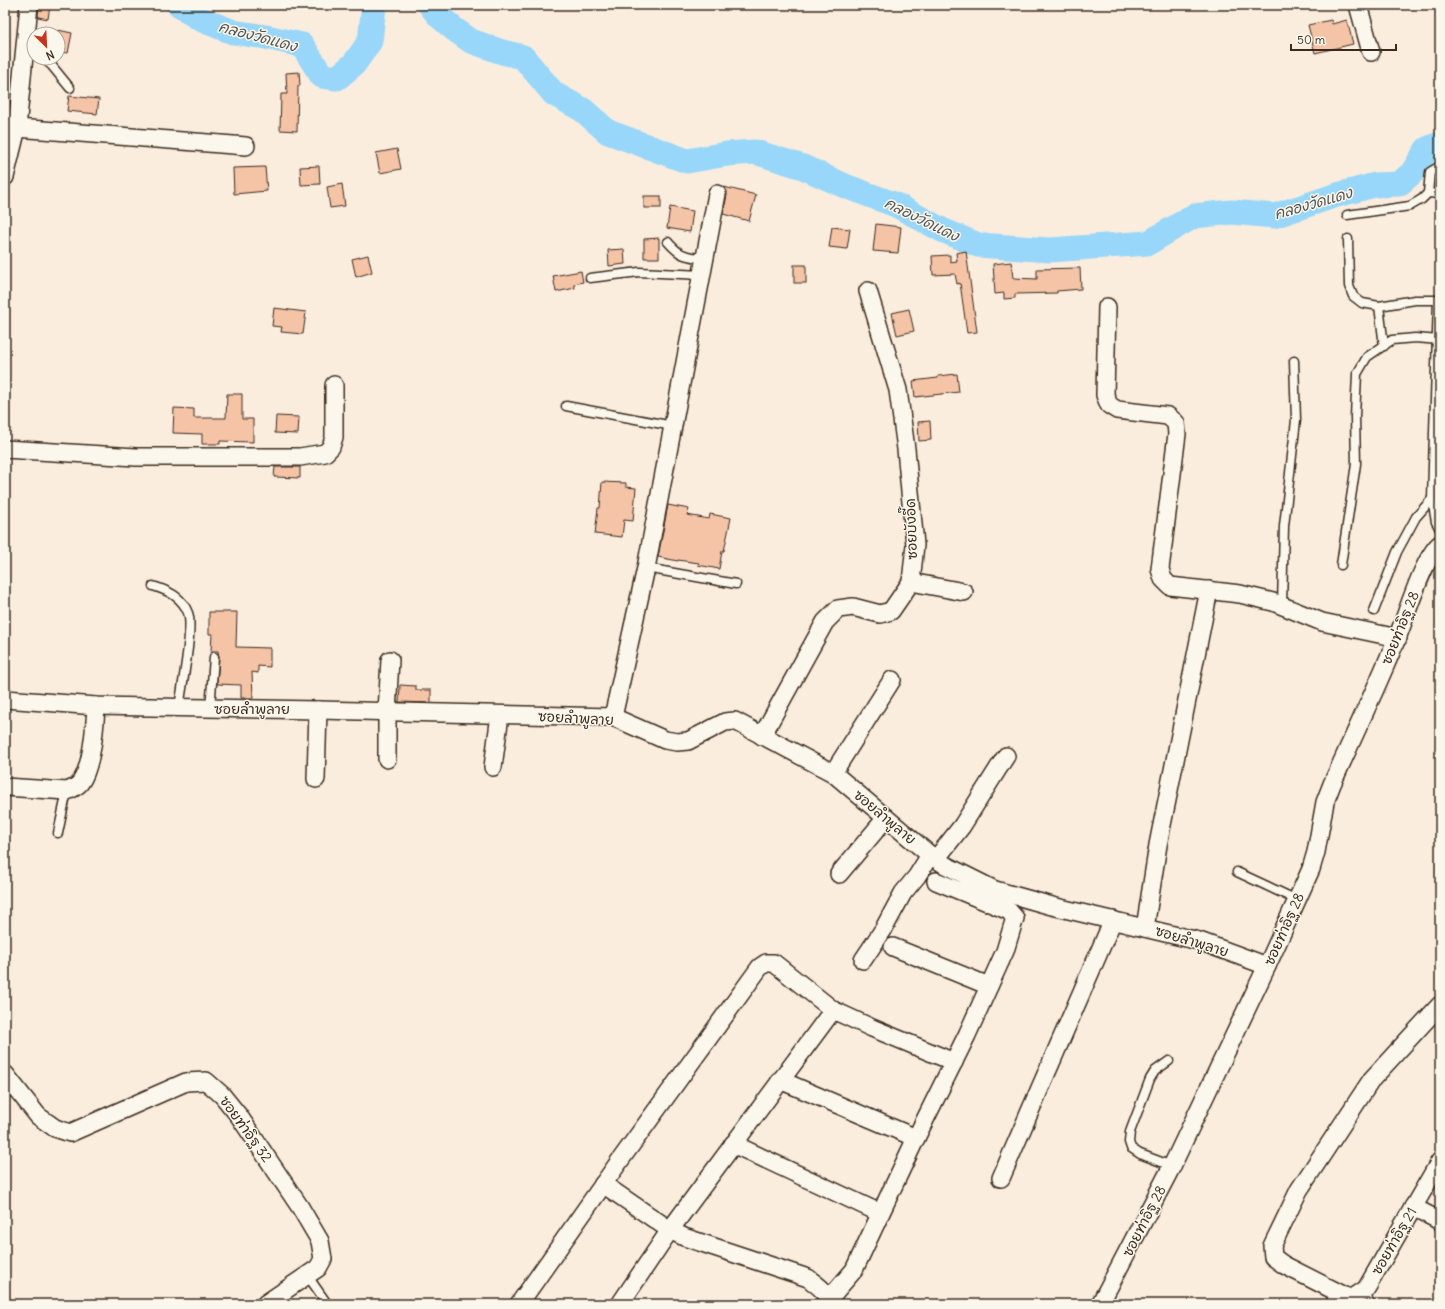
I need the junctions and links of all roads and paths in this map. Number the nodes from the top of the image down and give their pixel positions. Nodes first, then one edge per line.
1 (29, 5) edge
2 (1358, 5) edge
3 (29, 26) edge
4 (1371, 52) dead end
5 (27, 66) edge
6 (52, 66) edge
7 (70, 88) dead end
8 (17, 128) junction
9 (246, 146) dead end
10 (1440, 166) edge
11 (5, 177) edge
12 (1428, 193) junction
13 (717, 194) dead end
14 (1440, 194) edge
15 (1347, 216) dead end
16 (1348, 239) dead end
17 (668, 242) dead end
18 (703, 267) junction
19 (590, 278) dead end
20 (868, 291) dead end
21 (1439, 300) edge
22 (1379, 306) junction
23 (1107, 307) dead end
24 (1438, 340) edge
25 (1384, 346) junction
26 (1294, 361) dead end
27 (334, 385) dead end
28 (1438, 395) edge
29 (566, 406) dead end
30 (673, 426) junction
31 (5, 449) edge
32 (1432, 499) junction
33 (1440, 529) edge
34 (1440, 544) edge
35 (1341, 565) dead end
36 (646, 568) junction
37 (911, 582) junction
38 (736, 584) dead end
39 (153, 586) dead end
40 (1209, 590) junction
41 (964, 592) dead end
42 (1282, 606) junction
43 (1374, 611) dead end
44 (1398, 638) junction
45 (214, 657) dead end
46 (390, 660) dead end
47 (892, 680) dead end
48 (5, 699) edge
49 (96, 706) junction
50 (179, 708) junction
51 (210, 709) junction
52 (318, 710) junction
53 (387, 712) junction
54 (500, 715) junction
55 (613, 717) junction
56 (762, 736) junction
57 (1006, 756) dead end
58 (387, 759) dead end
59 (493, 767) dead end
60 (833, 773) junction
61 (316, 779) dead end
62 (5, 787) edge
63 (67, 792) junction
64 (886, 818) junction
65 (58, 833) dead end
66 (933, 857) junction
67 (1237, 872) dead end
68 (839, 874) dead end
69 (936, 881) dead end
70 (1297, 900) junction
71 (1113, 920) junction
72 (1145, 928) junction
73 (893, 947) dead end
74 (863, 960) dead end
75 (1267, 966) junction
76 (989, 986) junction
77 (1440, 1005) edge
78 (833, 1010) junction
79 (1169, 1061) dead end
80 (954, 1062) junction
81 (5, 1074) edge
82 (780, 1080) junction
83 (11, 1092) edge
84 (916, 1138) junction
85 (733, 1144) junction
86 (1440, 1161) edge
87 (1172, 1166) junction
88 (1001, 1178) dead end
89 (603, 1184) junction
90 (1413, 1207) junction
91 (880, 1213) junction
92 (1440, 1221) edge
93 (670, 1230) junction
94 (307, 1275) junction
95 (1368, 1297) edge
96 (1351, 1299) junction
97 (830, 1301) edge
98 (326, 1302) dead end
99 (264, 1304) edge
100 (519, 1304) edge
101 (620, 1304) edge
102 (1100, 1304) edge
103 (1334, 1304) edge

1 - 3 street
2 - 4 street
5 - 8 street
6 - 7 lane
8 - 9 street
8 - 11 street
10 - 12 lane
12 - 14 lane
12 - 15 lane
13 - 18 street
16 - 22 lane
17 - 18 lane
18 - 19 lane
18 - 30 street
20 - 37 street, ซอยบังอี๊ด
21 - 22 lane
21 - 24 lane
22 - 25 lane
23 - 40 street
24 - 25 lane
24 - 28 lane
25 - 35 lane
26 - 42 lane
27 - 31 street
28 - 32 lane
29 - 30 lane
30 - 36 street
32 - 33 lane
32 - 43 lane
34 - 44 street, ซอยท่าอิฐ 28
36 - 38 lane
36 - 55 street
37 - 41 street
37 - 56 street, ซอยบังอี๊ด
39 - 50 lane
40 - 42 street
40 - 72 street
42 - 44 street
44 - 70 street, ซอยท่าอิฐ 28
45 - 51 lane
46 - 53 street
47 - 60 street
48 - 49 street, ซอยลำพูลาย
49 - 50 street, ซอยลำพูลาย
49 - 63 street
50 - 51 street, ซอยลำพูลาย
51 - 52 street, ซอยลำพูลาย
52 - 53 street, ซอยลำพูลาย
52 - 61 street
53 - 54 street, ซอยลำพูลาย
53 - 58 street
54 - 55 street, ซอยลำพูลาย
54 - 59 street
55 - 56 street, ซอยลำพูลาย
56 - 60 street, ซอยลำพูลาย
57 - 66 street
60 - 64 street, ซอยลำพูลาย
62 - 63 street
63 - 65 lane
64 - 66 street, ซอยลำพูลาย
64 - 68 street
66 - 71 street, ซอยลำพูลาย
66 - 74 street
67 - 70 lane
69 - 76 street
70 - 75 street, ซอยท่าอิฐ 28
71 - 72 street, ซอยลำพูลาย
71 - 88 street
72 - 75 street, ซอยลำพูลาย
73 - 76 street
75 - 87 street, ซอยท่าอิฐ 28
76 - 80 street
77 - 96 street
78 - 80 street
78 - 82 street
78 - 89 street
79 - 87 lane
80 - 84 street
81 - 83 street, ซอยท่าอิฐ 32
82 - 84 street
82 - 85 street
83 - 94 street, ซอยท่าอิฐ 32
84 - 91 street
85 - 91 street
85 - 93 street
86 - 90 street, ซอยท่าอิฐ 21
87 - 102 street, ซอยท่าอิฐ 28
89 - 93 street
89 - 100 street
90 - 92 street
90 - 95 street, ซอยท่าอิฐ 21
91 - 97 street
93 - 97 street
93 - 101 street
94 - 98 lane
94 - 99 street, ซอยท่าอิฐ 32
95 - 96 street, ซอยท่าอิฐ 21
96 - 103 street, ซอยท่าอิฐ 21

